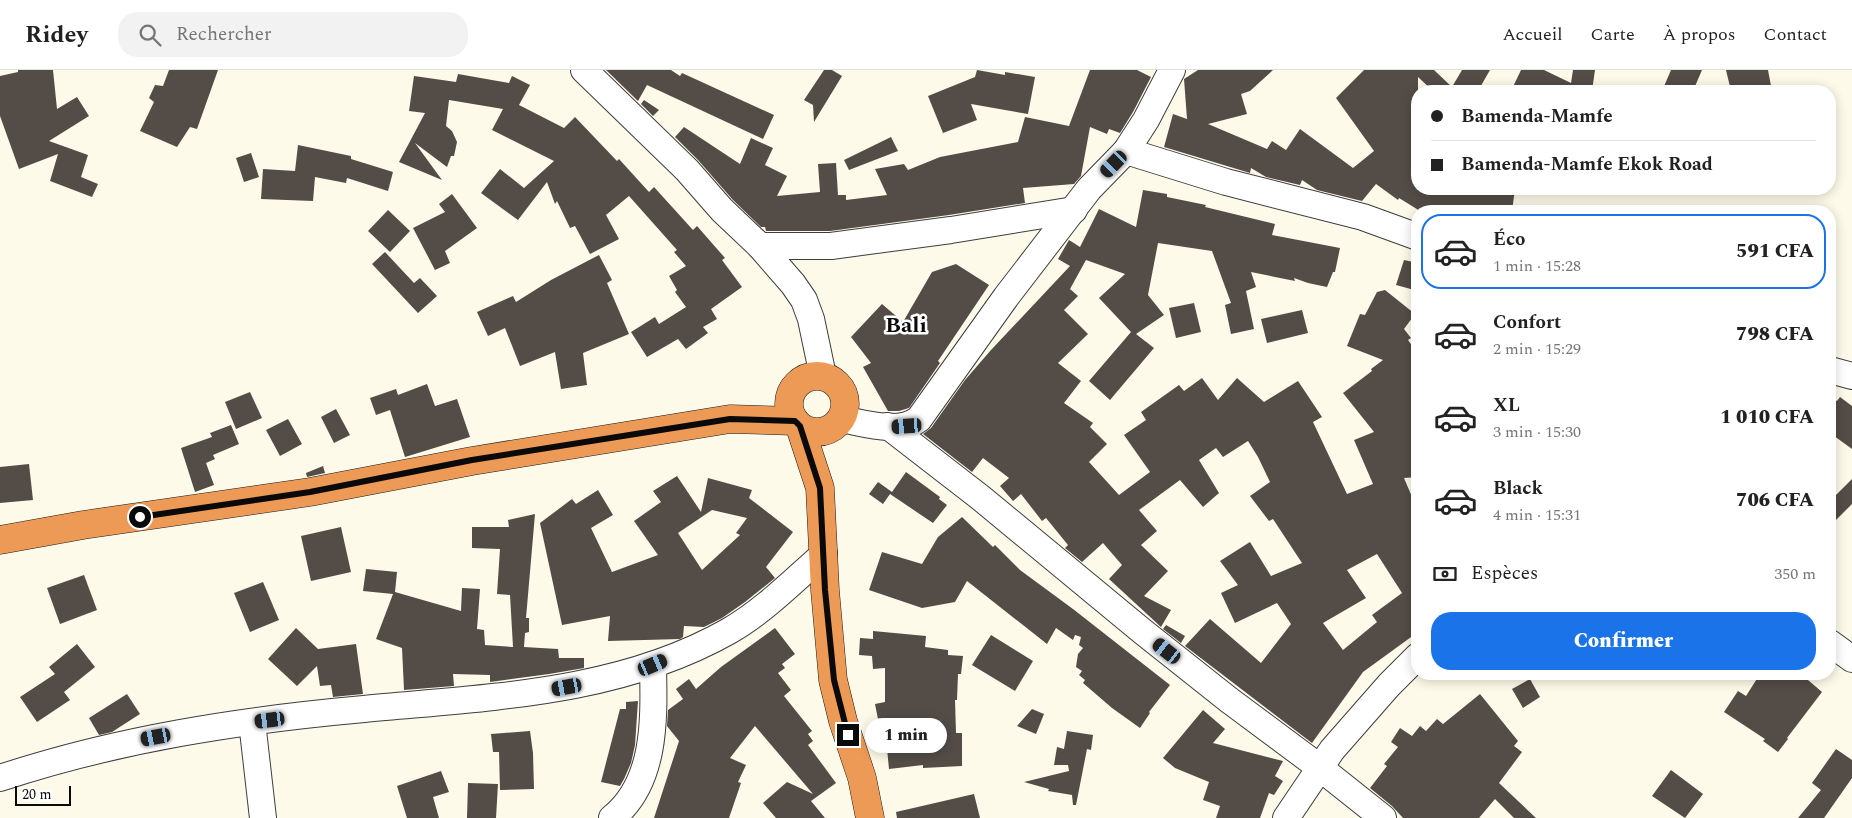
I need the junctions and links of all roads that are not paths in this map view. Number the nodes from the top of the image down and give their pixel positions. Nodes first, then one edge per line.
1 (584, 70) edge
2 (1172, 70) edge
3 (1126, 151) junction
4 (1074, 210) junction
5 (1411, 234) edge
6 (760, 246) junction
7 (1836, 372) edge
8 (823, 376) junction
9 (1852, 376) edge
10 (792, 390) junction
11 (730, 419) junction
12 (837, 423) junction
13 (797, 424) junction
14 (888, 426) junction
15 (820, 488) junction
16 (0, 540) edge
17 (824, 554) junction
18 (1836, 647) edge
19 (1852, 659) edge
20 (1411, 663) edge
21 (653, 665) junction
22 (252, 722) junction
23 (1319, 767) junction
24 (0, 778) edge
25 (263, 818) edge
26 (612, 818) edge
27 (870, 818) edge
28 (1286, 818) edge
29 (1383, 818) edge

1 - 6 street
2 - 3 street
3 - 4 street
3 - 5 street
4 - 6 street
4 - 14 street
6 - 8 street
7 - 9 street
8 - 10 highway
8 - 12 highway
10 - 11 highway
10 - 13 highway
11 - 13 highway
11 - 16 highway
12 - 13 highway
12 - 14 street
12 - 15 highway
13 - 15 highway
14 - 23 street
15 - 17 highway
17 - 21 street
17 - 27 highway
18 - 19 street
20 - 23 street
21 - 22 street
21 - 26 street
22 - 24 street
22 - 25 street
23 - 28 street
23 - 29 street

